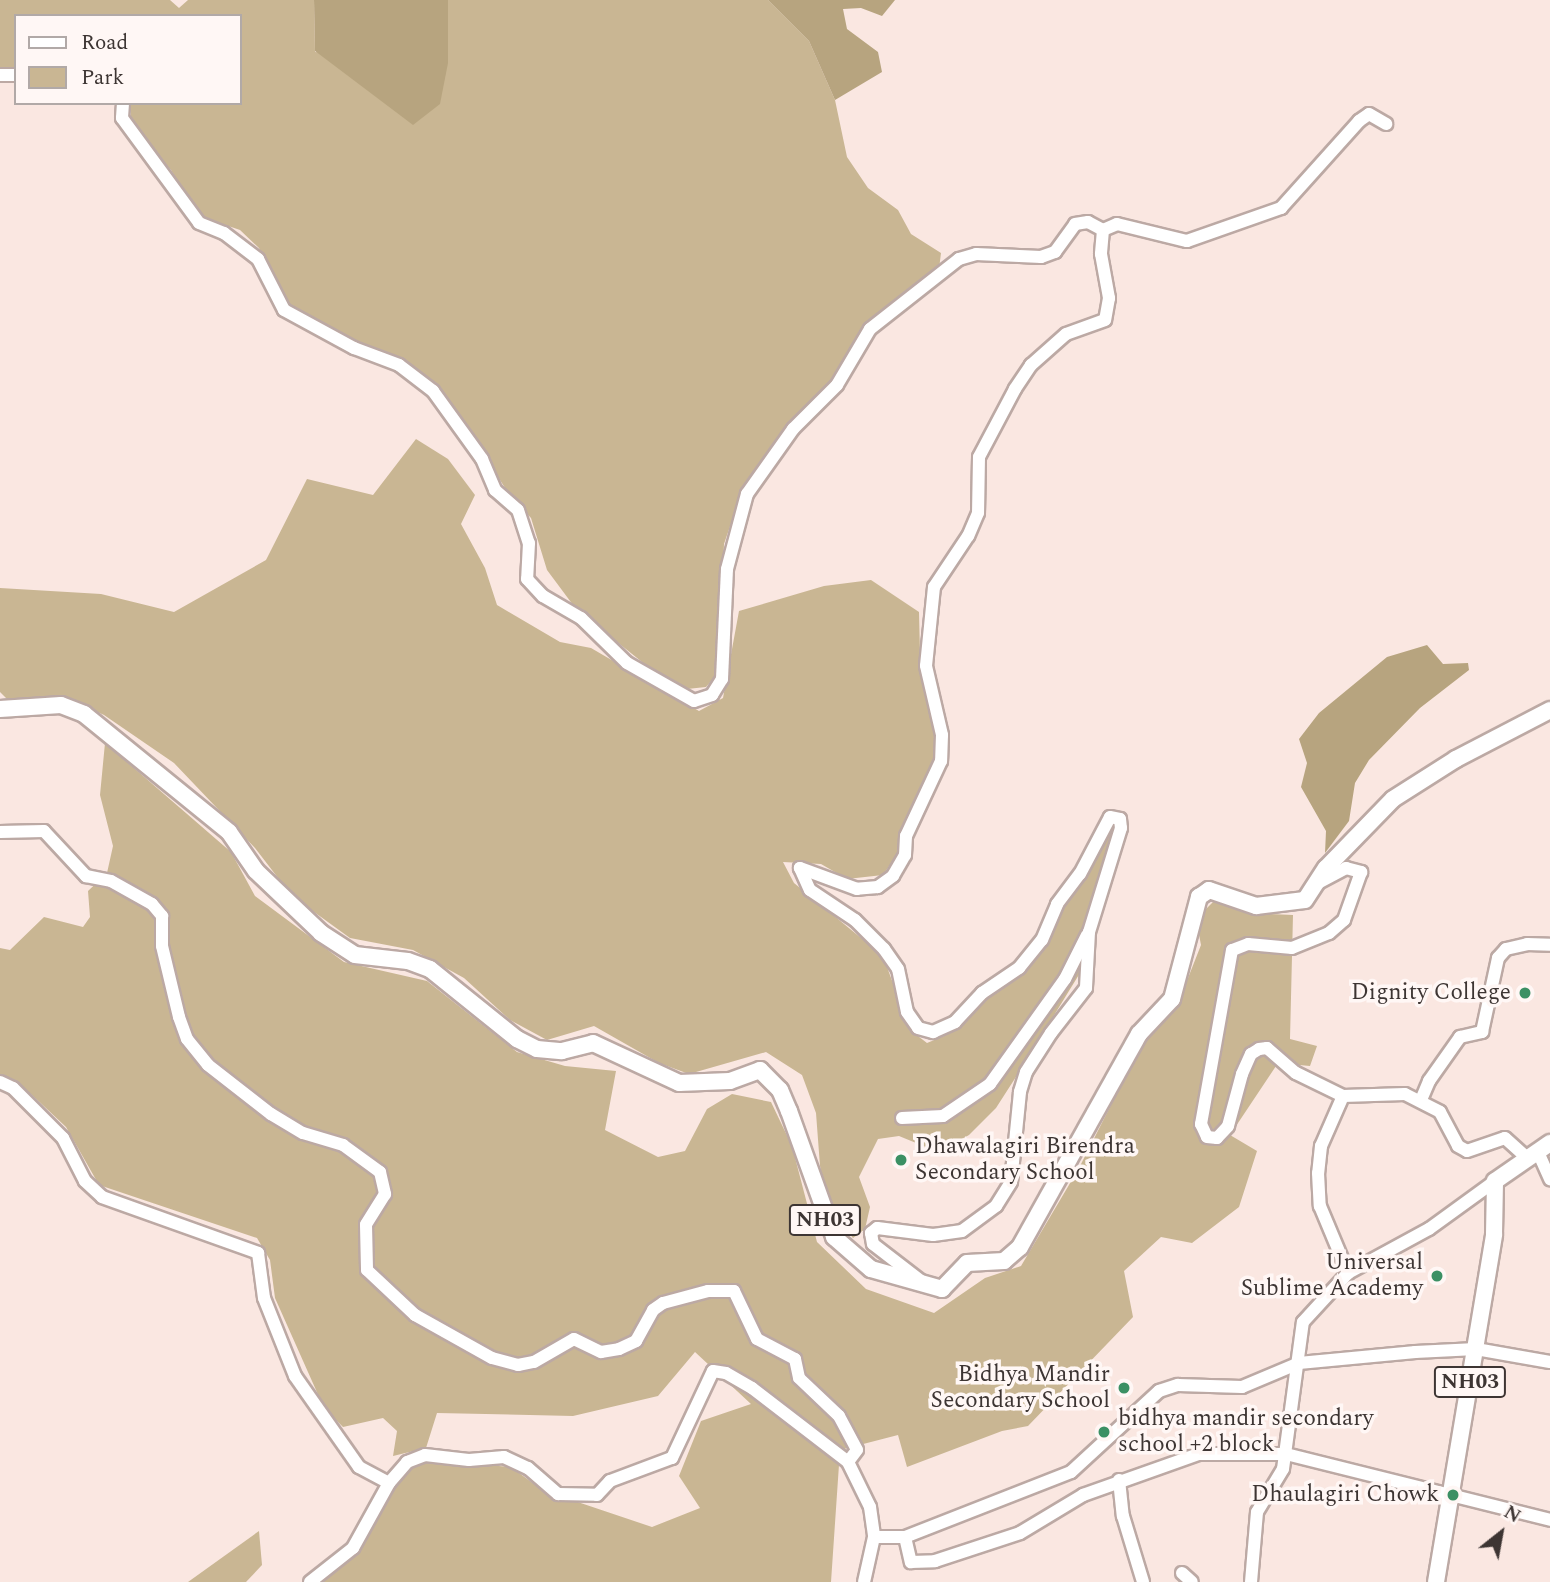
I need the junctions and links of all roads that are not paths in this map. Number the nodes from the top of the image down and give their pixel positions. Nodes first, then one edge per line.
1 (123, 105) edge
2 (1386, 124) dead end
3 (1103, 230) junction
4 (0, 709) edge
5 (1550, 710) edge
6 (0, 832) edge
7 (1318, 883) junction
8 (1088, 932) junction
9 (1550, 946) edge
10 (0, 1082) edge
11 (1343, 1096) junction
12 (1421, 1100) junction
13 (902, 1118) dead end
14 (1539, 1151) edge
15 (1550, 1179) edge
16 (1495, 1181) junction
17 (1348, 1273) junction
18 (924, 1283) junction
19 (1476, 1349) junction
20 (1550, 1362) edge
21 (1299, 1363) junction
22 (1286, 1454) junction
23 (848, 1462) junction
24 (1071, 1472) junction
25 (1119, 1480) junction
26 (389, 1483) junction
27 (1083, 1495) junction
28 (1453, 1495) junction
29 (1550, 1520) edge
30 (874, 1537) junction
31 (905, 1537) junction
32 (310, 1582) edge
33 (864, 1582) edge
34 (1143, 1582) edge
35 (1251, 1582) edge
36 (1436, 1582) edge

1 - 3 street
2 - 3 street
3 - 8 street
4 - 18 main road, NH03
5 - 7 main road, NH03
6 - 23 street
7 - 11 street
7 - 18 main road, NH03
8 - 13 street
8 - 18 street
9 - 12 street
10 - 26 street
11 - 12 street
11 - 17 street
12 - 14 street
14 - 15 street
14 - 16 main road
16 - 17 street
16 - 19 main road, NH03
17 - 21 street
19 - 20 street
19 - 21 street
19 - 28 main road, NH03
21 - 22 street
21 - 24 street
22 - 25 street
22 - 28 street
22 - 35 street
23 - 26 street
23 - 30 street
24 - 27 street
24 - 31 street
25 - 27 street
25 - 34 street
26 - 32 street
27 - 31 street
28 - 29 street
28 - 36 main road, NH03
30 - 31 street
30 - 33 street

